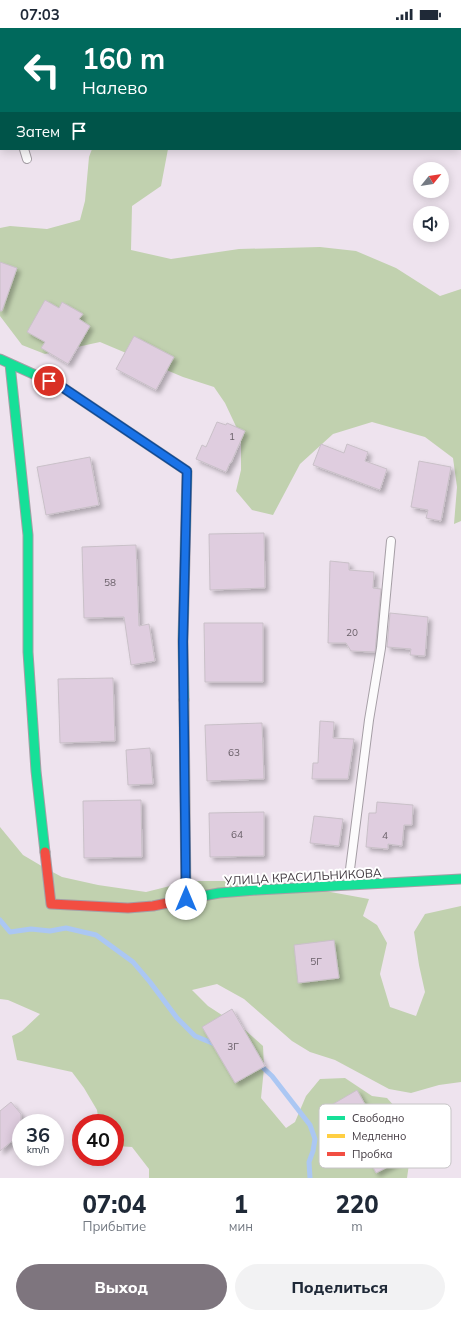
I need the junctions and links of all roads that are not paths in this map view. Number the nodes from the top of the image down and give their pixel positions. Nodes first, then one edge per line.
1 (24, 150) edge
2 (27, 159) dead end
3 (0, 359) edge
4 (10, 364) junction
5 (391, 541) dead end
6 (461, 879) edge
7 (348, 885) junction
8 (186, 899) junction

1 - 2 lane
3 - 4 street
4 - 8 street
4 - 8 street, УЛИЦА КРАСИЛЬНИКОВА
5 - 7 lane
6 - 7 street, УЛИЦА КРАСИЛЬНИКОВА
7 - 8 street, УЛИЦА КРАСИЛЬНИКОВА

